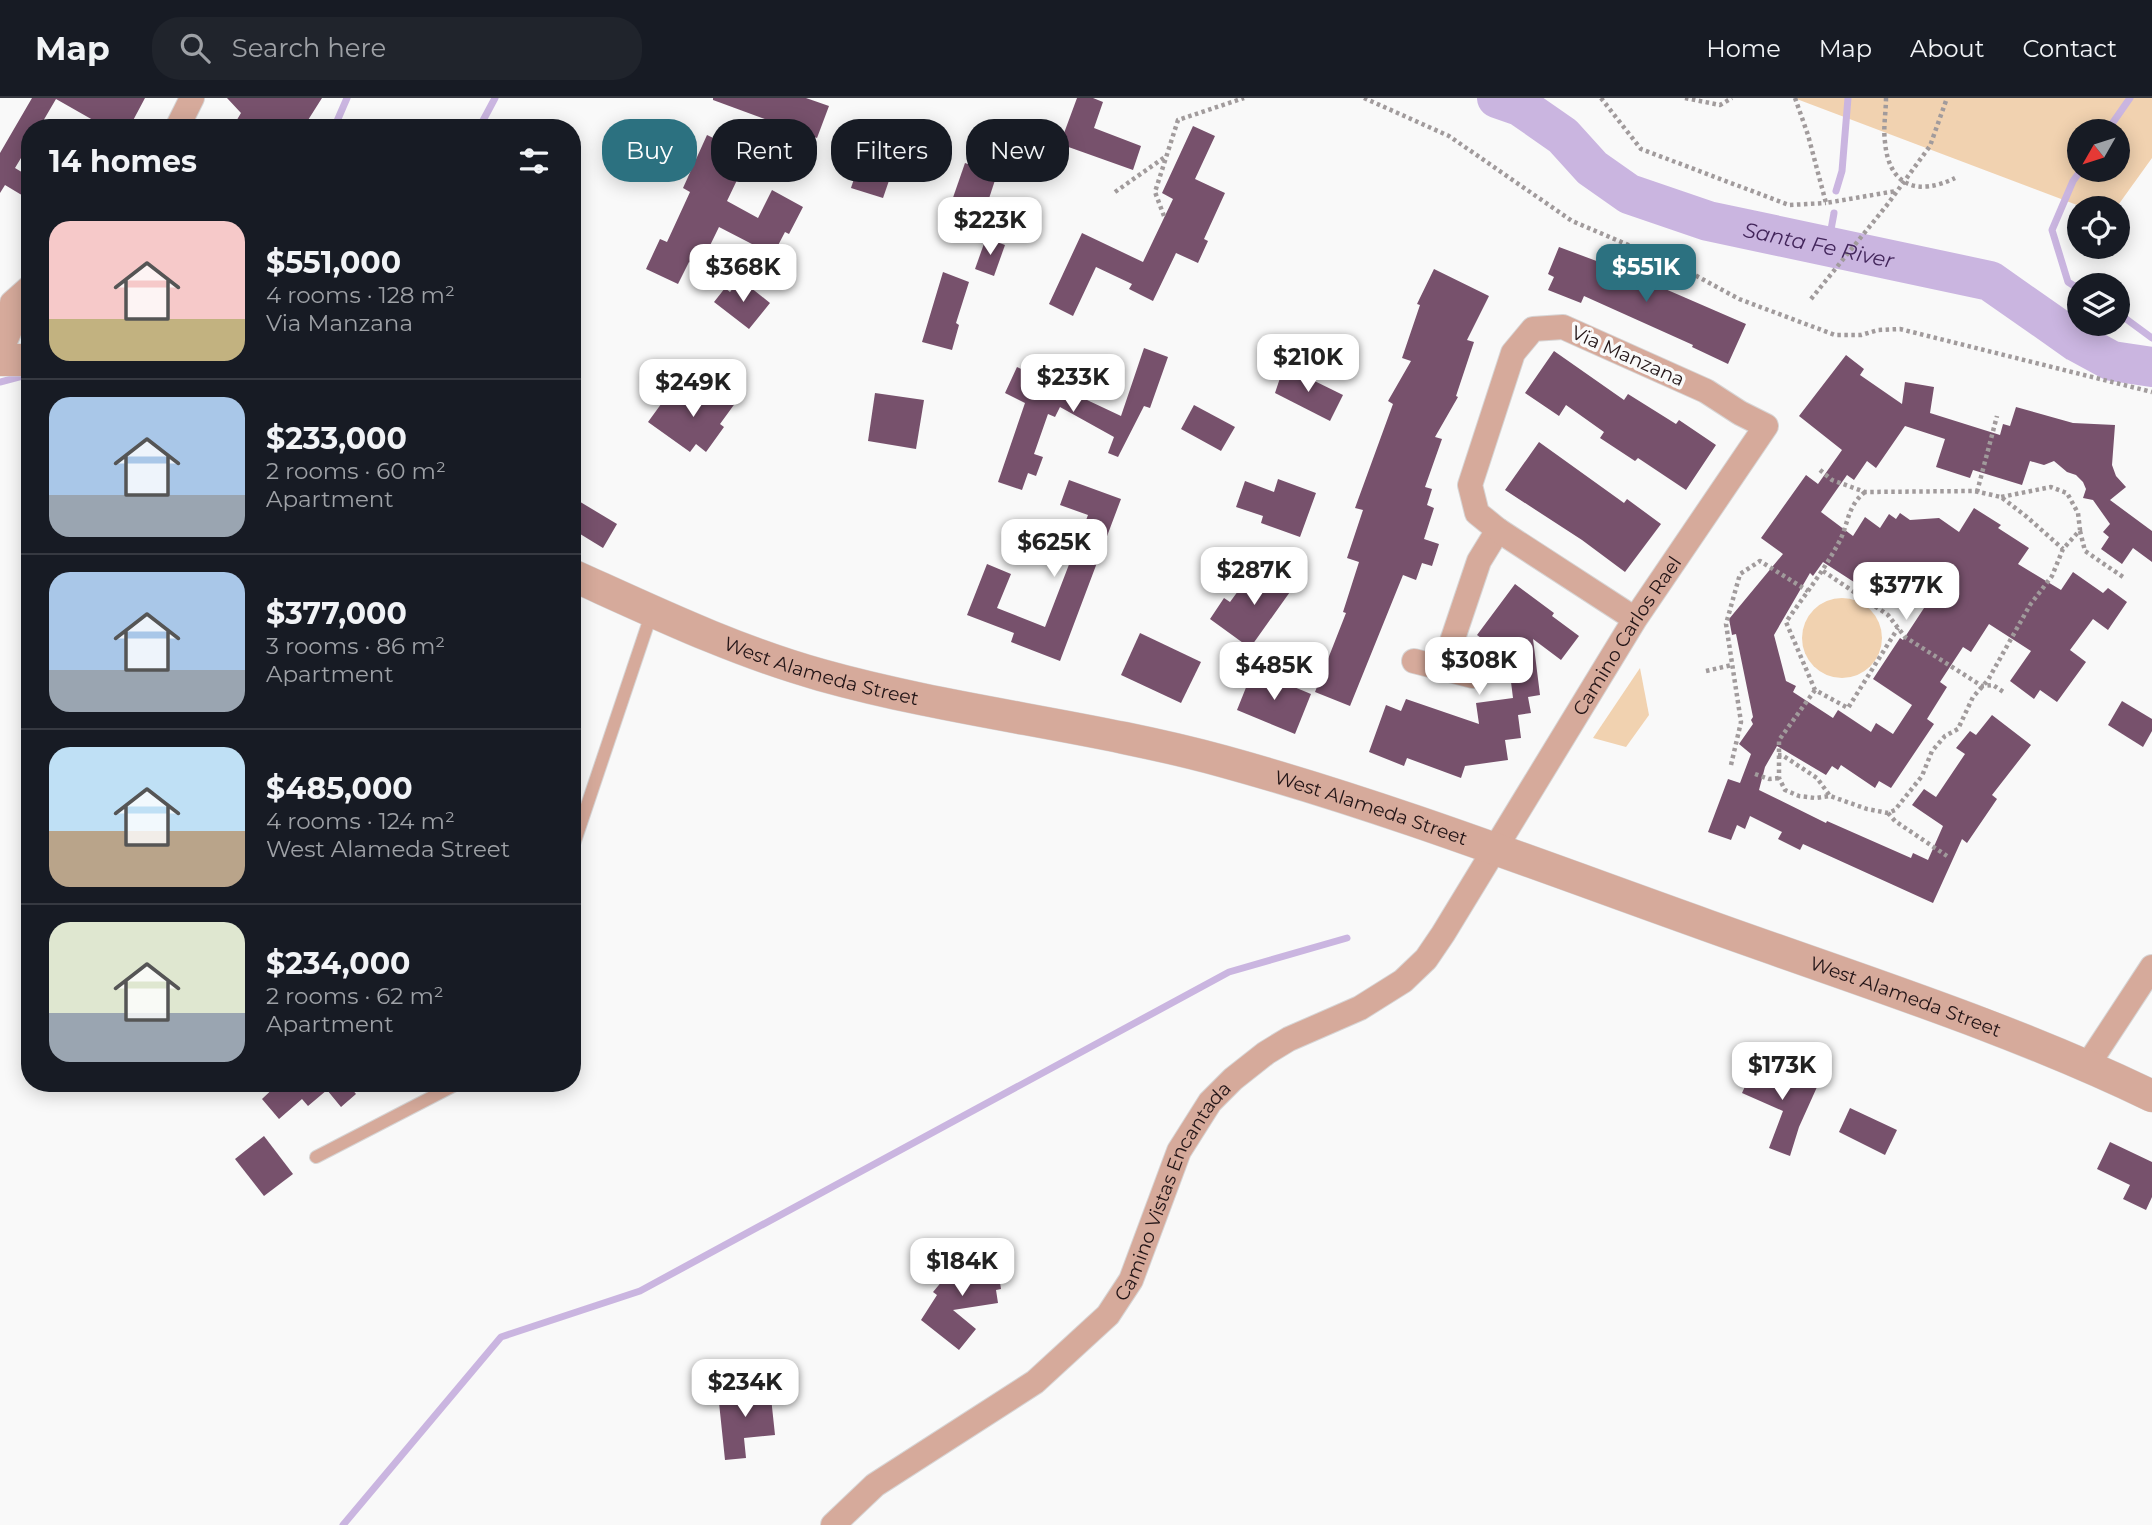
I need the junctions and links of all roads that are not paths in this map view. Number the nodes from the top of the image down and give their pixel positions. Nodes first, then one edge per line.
1 (192, 98) edge
2 (182, 119) edge
3 (21, 295) edge
4 (0, 353) edge
5 (0, 360) edge
6 (21, 360) edge
7 (1766, 426) joint
8 (1498, 530) junction
9 (581, 579) edge
10 (652, 612) junction
11 (1635, 619) junction
12 (1414, 661) dead end
13 (1443, 668) junction
14 (1473, 676) dead end
15 (581, 823) edge
16 (1493, 849) junction
17 (2152, 967) edge
18 (2087, 1066) junction
19 (442, 1092) edge
20 (2152, 1096) edge
21 (316, 1157) dead end
22 (833, 1525) edge

1 - 2 street
3 - 4 street
5 - 6 street
7 - 8 street, Via Manzana
7 - 11 street, Camino Carlos Rael
8 - 11 street, Via Manzana
8 - 13 street
9 - 10 street, West Alameda Street
10 - 15 lane
10 - 16 street, West Alameda Street
11 - 16 street, Camino Carlos Rael
12 - 13 street
13 - 14 street
16 - 18 street, West Alameda Street
16 - 22 street, Camino Vistas Encantada
17 - 18 street
18 - 20 street, West Alameda Street
19 - 21 lane

